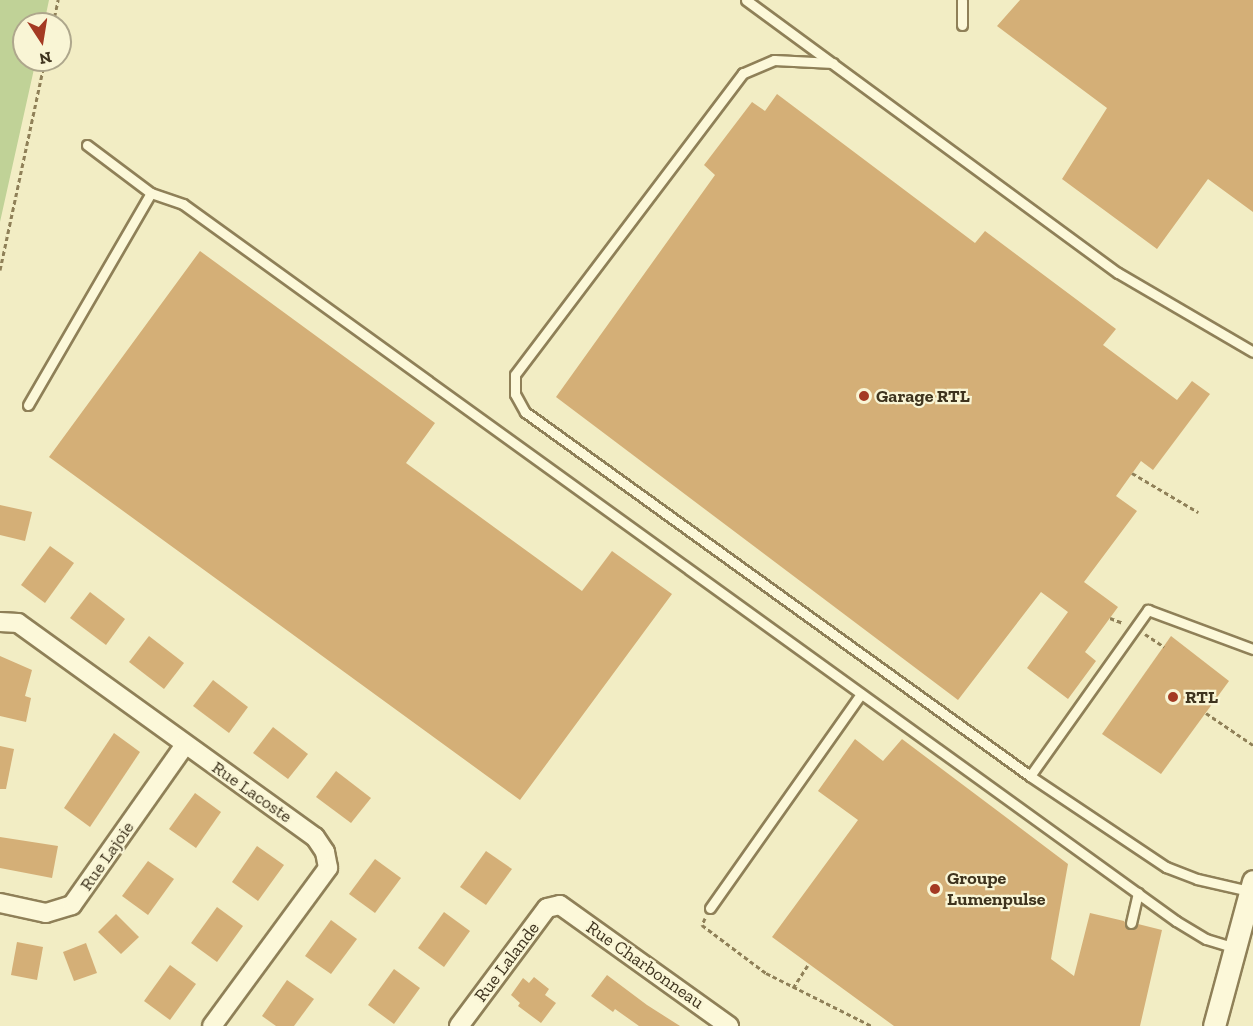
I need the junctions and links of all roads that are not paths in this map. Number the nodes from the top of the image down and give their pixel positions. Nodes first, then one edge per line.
1 (746, 0) edge
2 (962, 0) edge
3 (962, 25) dead end
4 (833, 63) junction
5 (87, 145) dead end
6 (151, 193) junction
7 (1253, 352) edge
8 (28, 405) dead end
9 (0, 622) edge
10 (1253, 648) edge
11 (861, 694) junction
12 (185, 745) junction
13 (1030, 776) junction
14 (1251, 886) edge
15 (1138, 893) junction
16 (0, 903) edge
17 (560, 906) joint
18 (710, 908) road end
19 (1131, 923) dead end
20 (1235, 948) junction
21 (466, 1023) edge
22 (216, 1025) edge
23 (729, 1026) edge
24 (1214, 1026) edge

1 - 4 lane
2 - 3 lane
4 - 7 lane
4 - 13 lane
5 - 6 lane
6 - 8 lane
6 - 11 lane
9 - 12 street, Rue Lacoste
10 - 13 lane
11 - 15 lane
11 - 18 lane
12 - 16 street, Rue Lajoie
12 - 22 street, Rue Lacoste
13 - 14 lane
14 - 20 street
15 - 19 lane
15 - 20 lane
17 - 21 street, Rue Lalande
17 - 23 street, Rue Charbonneau
20 - 24 street

